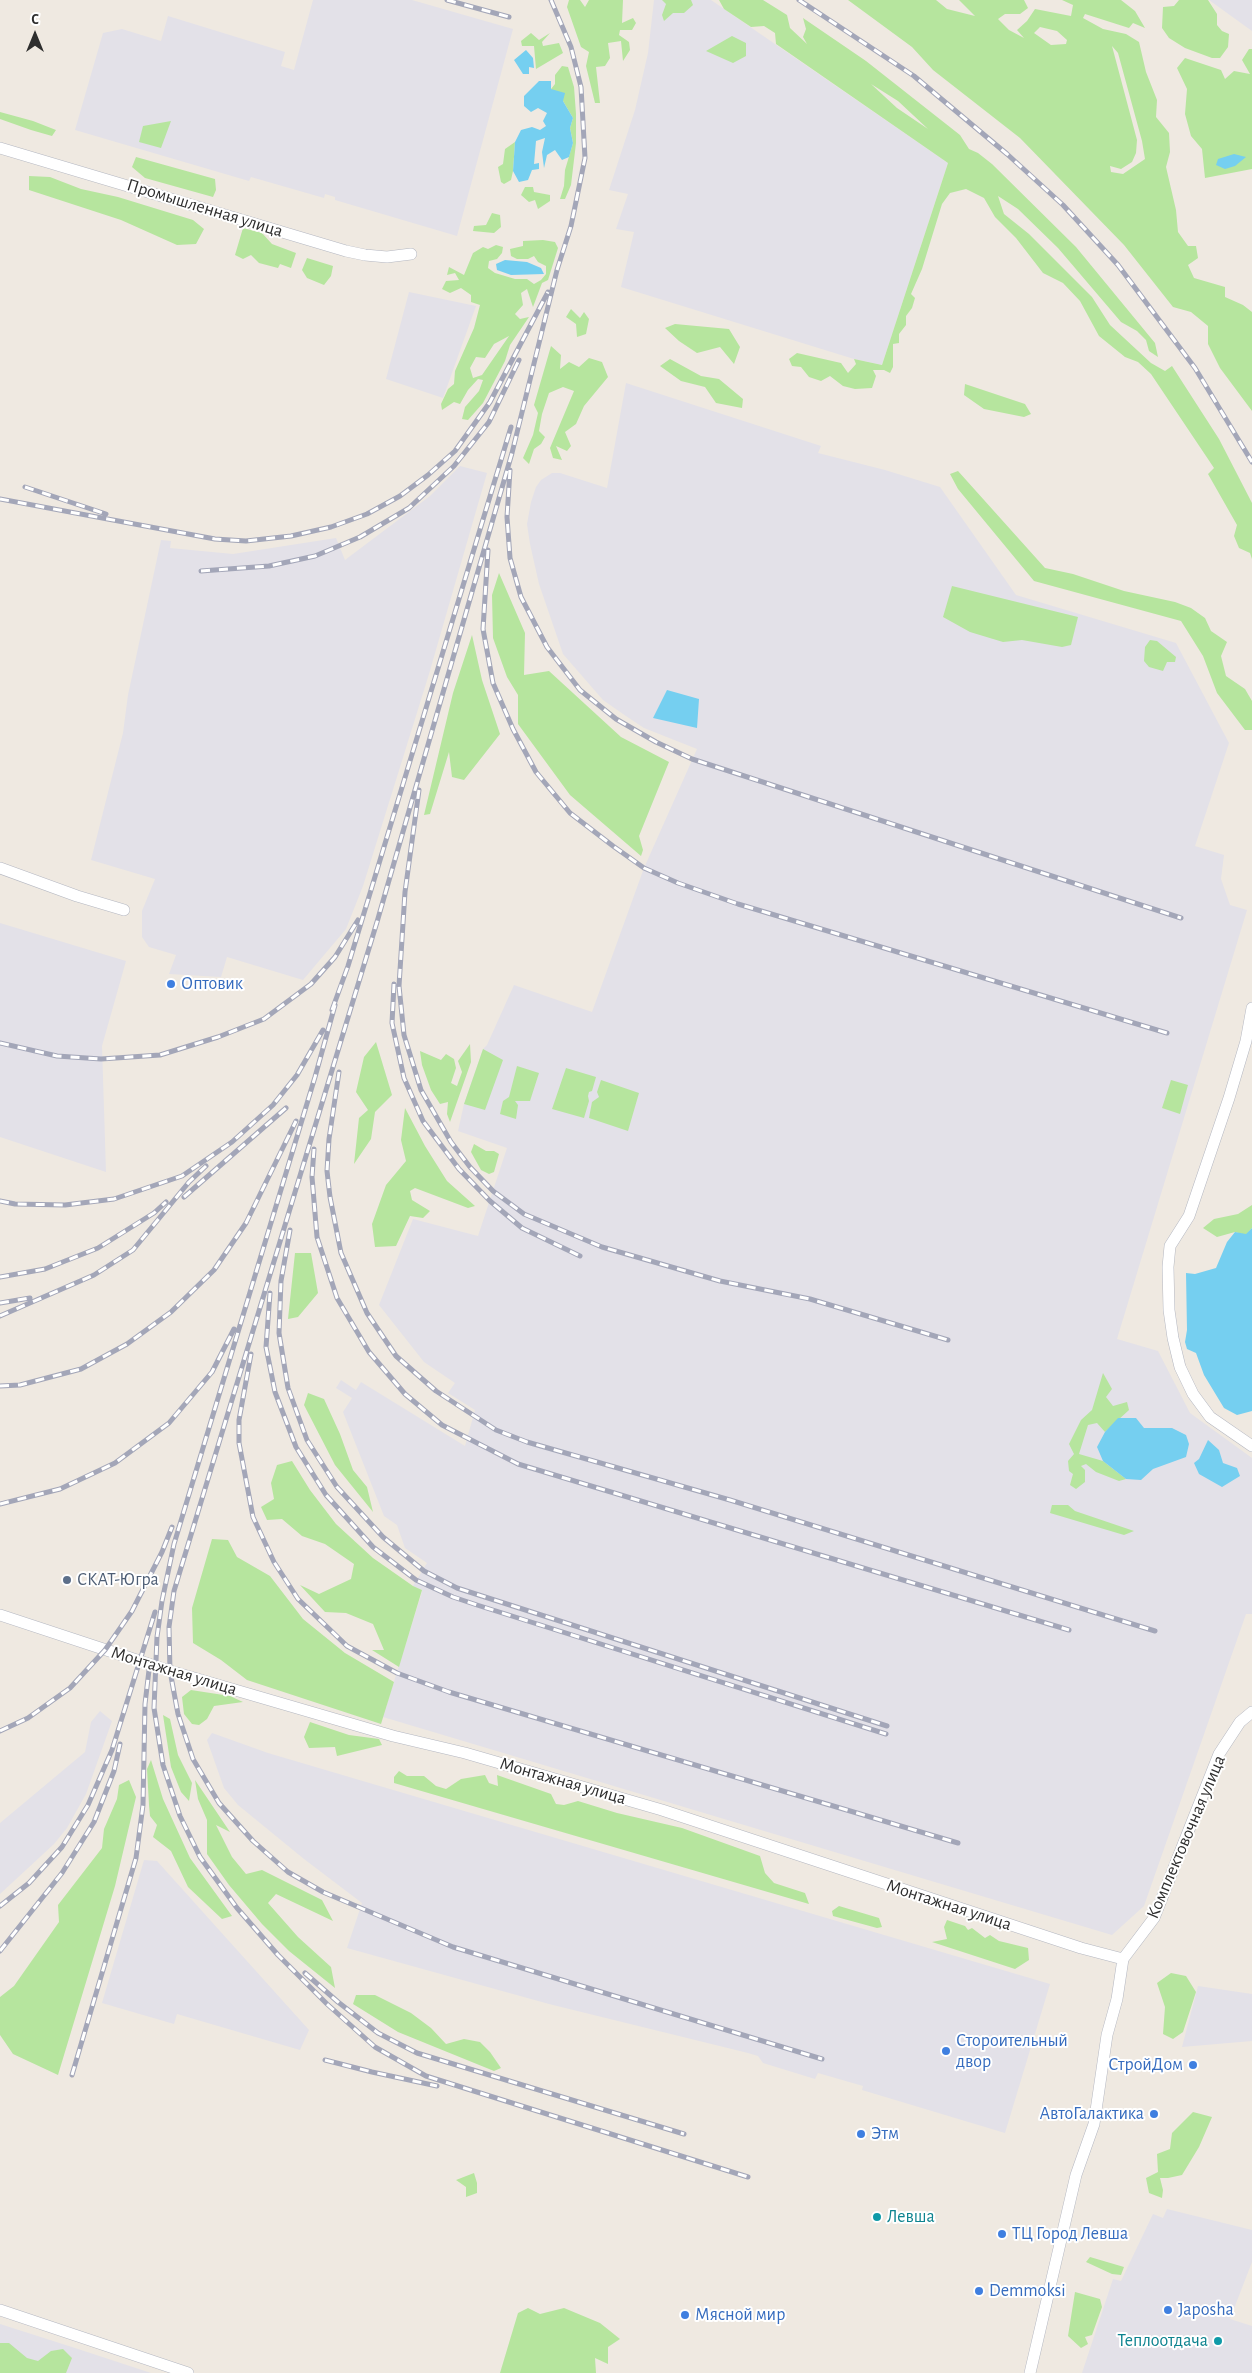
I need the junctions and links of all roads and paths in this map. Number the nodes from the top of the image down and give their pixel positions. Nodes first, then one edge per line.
1 (0, 148) edge
2 (411, 254) dead end
3 (0, 868) edge
4 (124, 910) dead end
5 (1252, 1008) edge
6 (1252, 1446) edge
7 (0, 1615) edge
8 (1252, 1712) edge
9 (1123, 1959) junction
10 (0, 2310) edge
11 (188, 2373) edge
12 (1030, 2373) edge

1 - 2 street, Промышленная улица
3 - 4 street
5 - 6 street
7 - 9 street, Монтажная улица
8 - 9 street, Комплектовочная улица
9 - 12 street, Комплектовочная улица
10 - 11 street

